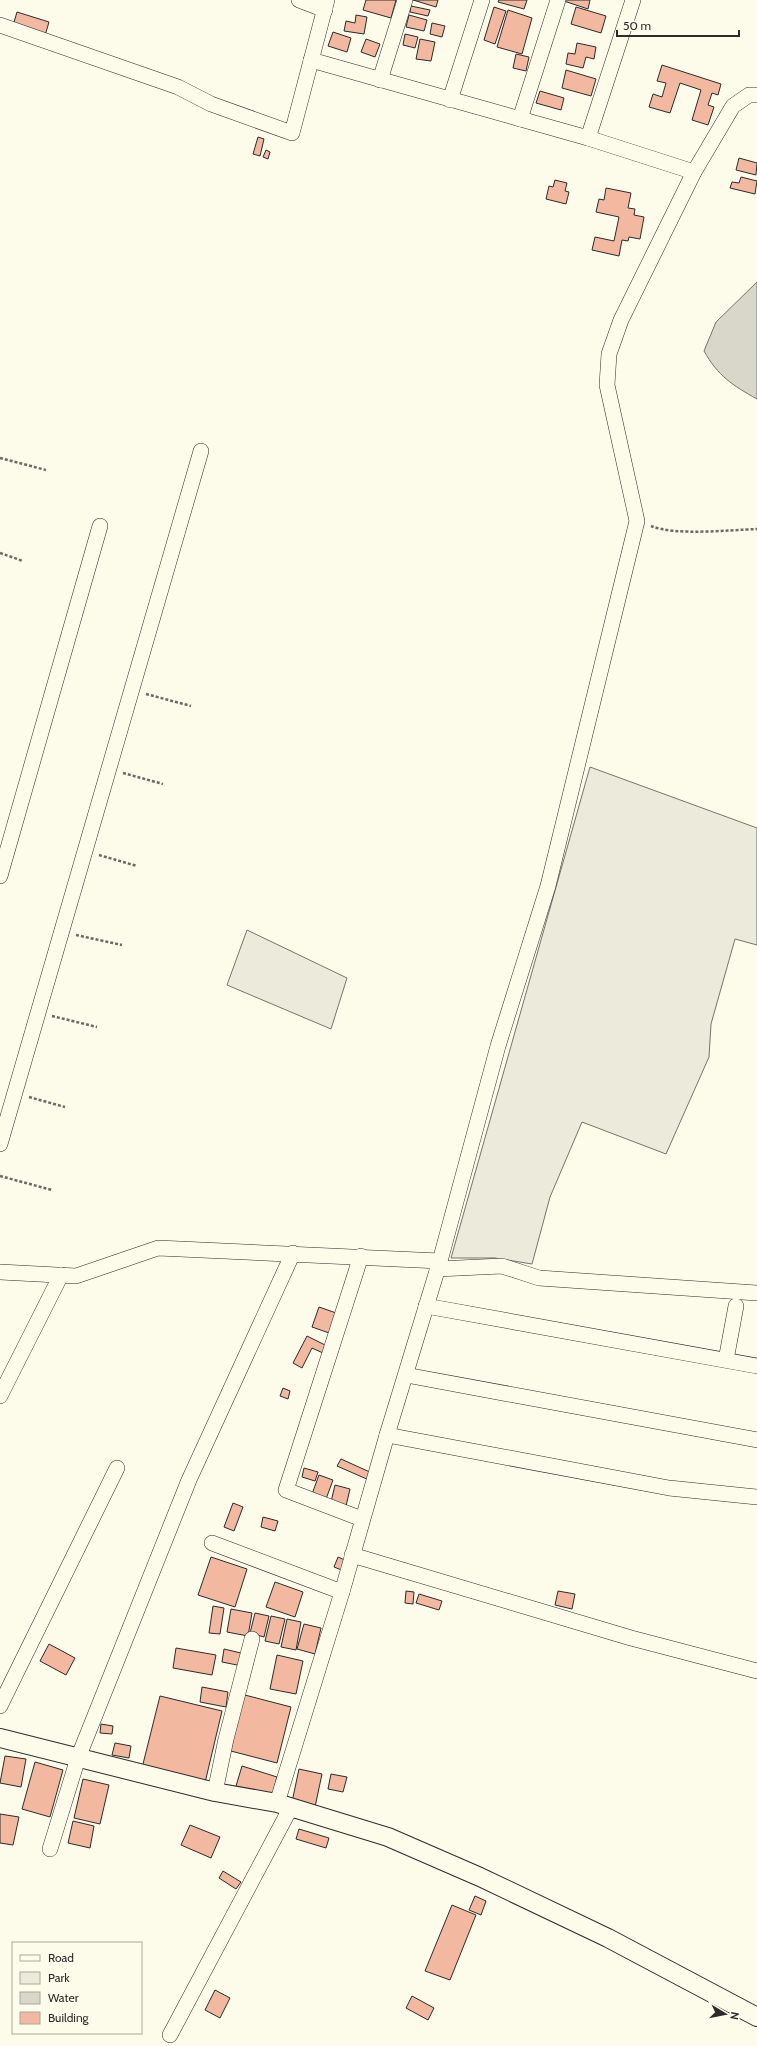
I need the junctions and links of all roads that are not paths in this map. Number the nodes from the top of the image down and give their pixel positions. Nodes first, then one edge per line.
1 (299, 0) edge
2 (405, 0) edge
3 (482, 0) edge
4 (558, 0) edge
5 (633, 0) edge
6 (326, 5) edge
7 (0, 25) edge
8 (311, 60) junction
9 (380, 80) junction
10 (757, 95) edge
11 (450, 100) junction
12 (520, 119) junction
13 (588, 138) junction
14 (694, 172) junction
15 (201, 451) dead end
16 (100, 526) dead end
17 (0, 876) edge
18 (0, 1144) edge
19 (293, 1253) junction
20 (361, 1256) junction
21 (439, 1265) junction
22 (0, 1272) edge
23 (61, 1275) junction
24 (757, 1293) edge
25 (426, 1306) junction
26 (736, 1306) dead end
27 (726, 1360) junction
28 (757, 1366) edge
29 (406, 1375) junction
30 (0, 1396) edge
31 (386, 1435) junction
32 (757, 1440) edge
33 (117, 1468) dead end
34 (757, 1497) edge
35 (362, 1519) junction
36 (212, 1543) dead end
37 (352, 1555) junction
38 (342, 1592) junction
39 (252, 1639) dead end
40 (757, 1671) edge
41 (0, 1706) edge
42 (0, 1738) edge
43 (78, 1758) junction
44 (215, 1792) junction
45 (284, 1805) junction
46 (50, 1849) dead end
47 (757, 2017) edge
48 (170, 2036) dead end

1 - 6 street
2 - 9 street
3 - 11 street
4 - 12 street
5 - 13 street
6 - 8 street
7 - 8 street
8 - 9 street
9 - 11 street
10 - 14 street
11 - 12 street
12 - 13 street
13 - 14 street
14 - 21 street
15 - 18 street
16 - 17 street
19 - 20 street
19 - 23 street
19 - 43 street
20 - 21 street
20 - 35 street
21 - 24 street
21 - 25 street
22 - 23 street
23 - 30 street
25 - 27 street
25 - 29 street
26 - 27 street
27 - 28 street
29 - 31 street
29 - 32 street
31 - 34 street
31 - 35 street
33 - 41 street
35 - 37 street
36 - 38 street
37 - 38 street
37 - 40 street
38 - 45 street
39 - 44 street
42 - 43 street
43 - 44 street
43 - 46 street
44 - 45 street
45 - 47 street
45 - 48 street

